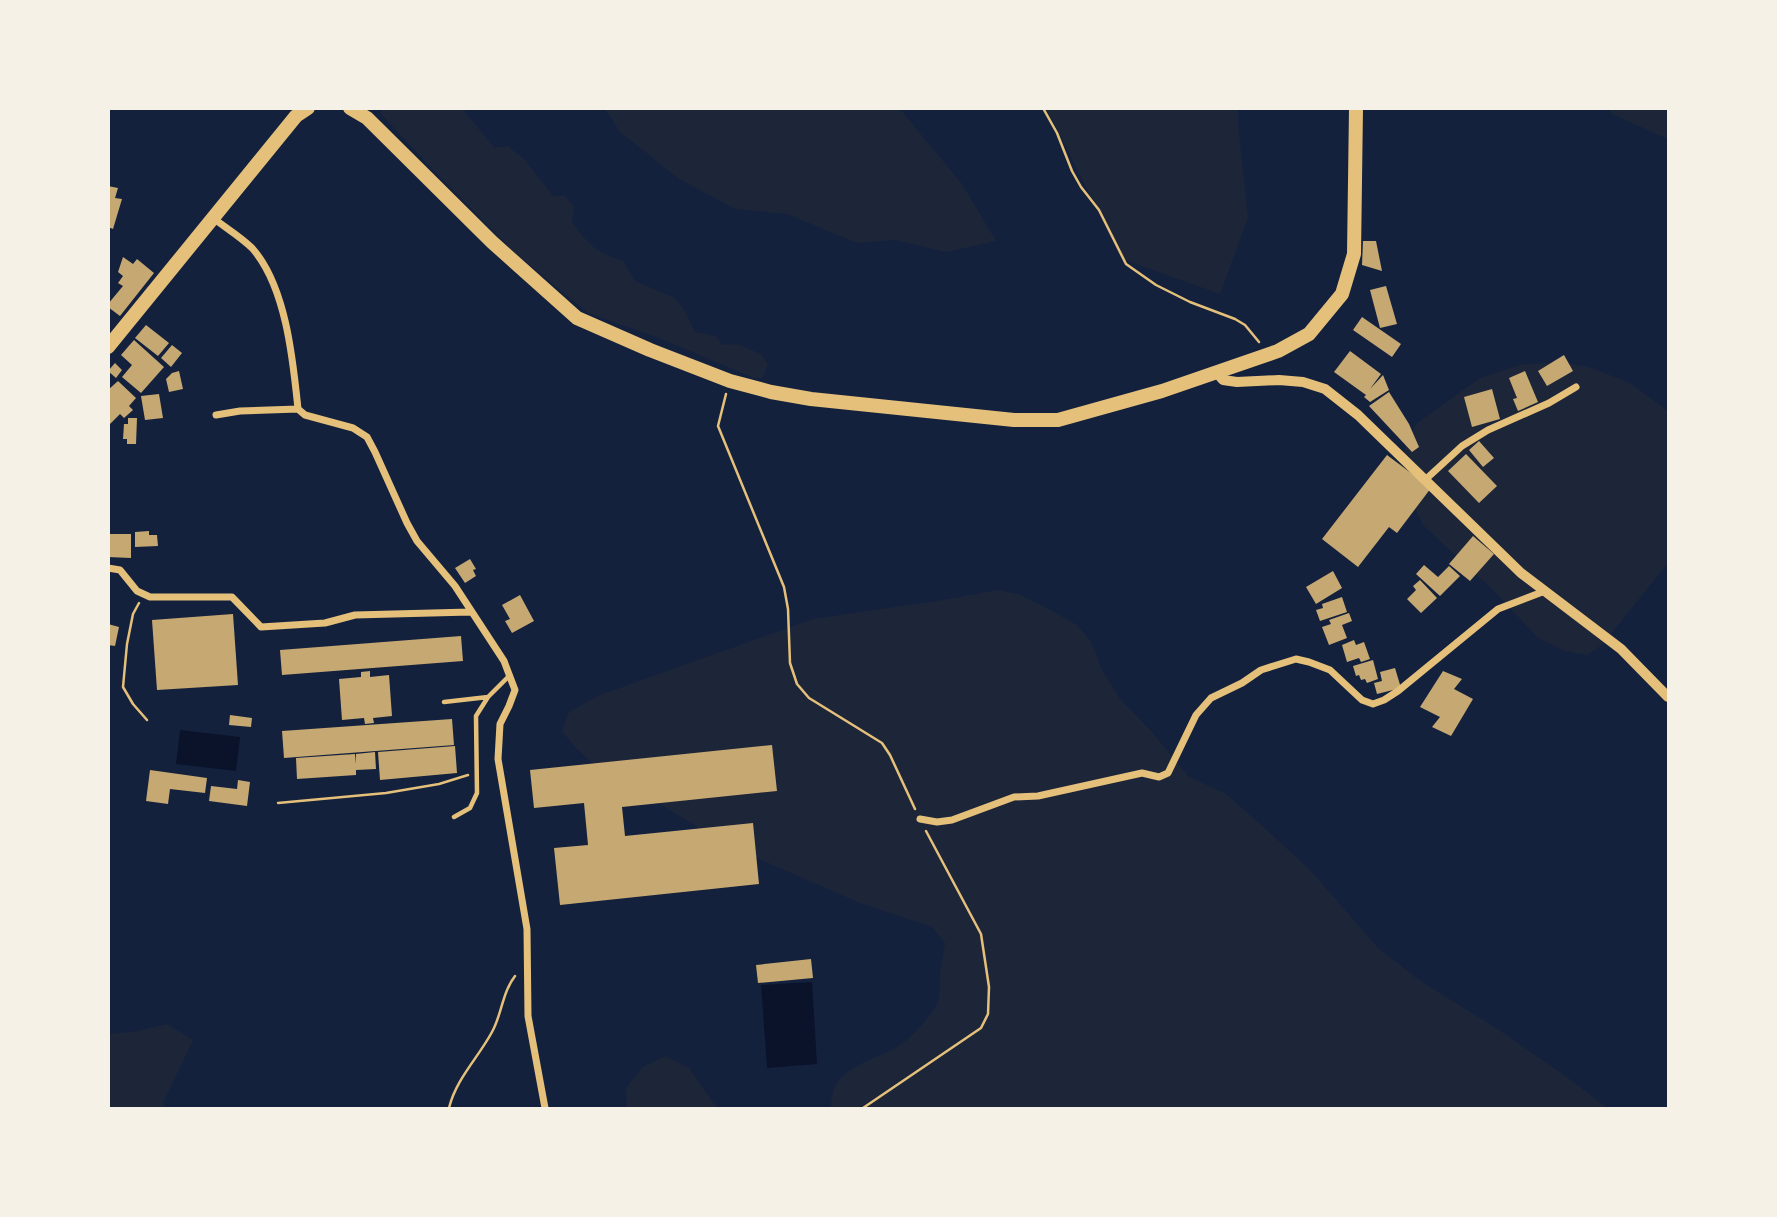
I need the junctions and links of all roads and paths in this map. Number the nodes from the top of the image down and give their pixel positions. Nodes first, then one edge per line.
1 (308, 108) edge
2 (350, 108) edge
3 (1043, 108) edge
4 (1356, 108) edge
5 (213, 217) junction
6 (108, 347) edge
7 (1268, 354) junction
8 (1216, 372) junction
9 (730, 381) junction
10 (1576, 387) dead end
11 (298, 409) junction
12 (216, 415) dead end
13 (1425, 480) junction
14 (108, 568) edge
15 (1545, 592) junction
16 (144, 594) junction
17 (470, 612) junction
18 (509, 676) junction
19 (488, 697) junction
20 (1668, 697) edge
21 (444, 702) dead end
22 (147, 720) dead end
23 (478, 771) junction
24 (278, 803) dead end
25 (454, 817) dead end
26 (919, 819) junction
27 (528, 960) junction
28 (449, 1108) edge
29 (545, 1108) edge
30 (863, 1108) edge

1 - 5 highway
2 - 9 highway
3 - 7 path
4 - 7 highway
5 - 6 highway
5 - 11 street
7 - 8 highway
8 - 9 highway
8 - 13 street
9 - 26 path
10 - 13 street
11 - 12 street
11 - 17 street
13 - 15 street
14 - 16 street
15 - 20 street
15 - 26 street
16 - 17 street
16 - 22 path
17 - 18 street
18 - 19 lane
18 - 27 street
19 - 21 lane
19 - 23 lane
23 - 24 path
23 - 25 lane
26 - 30 path
27 - 28 path
27 - 29 street

